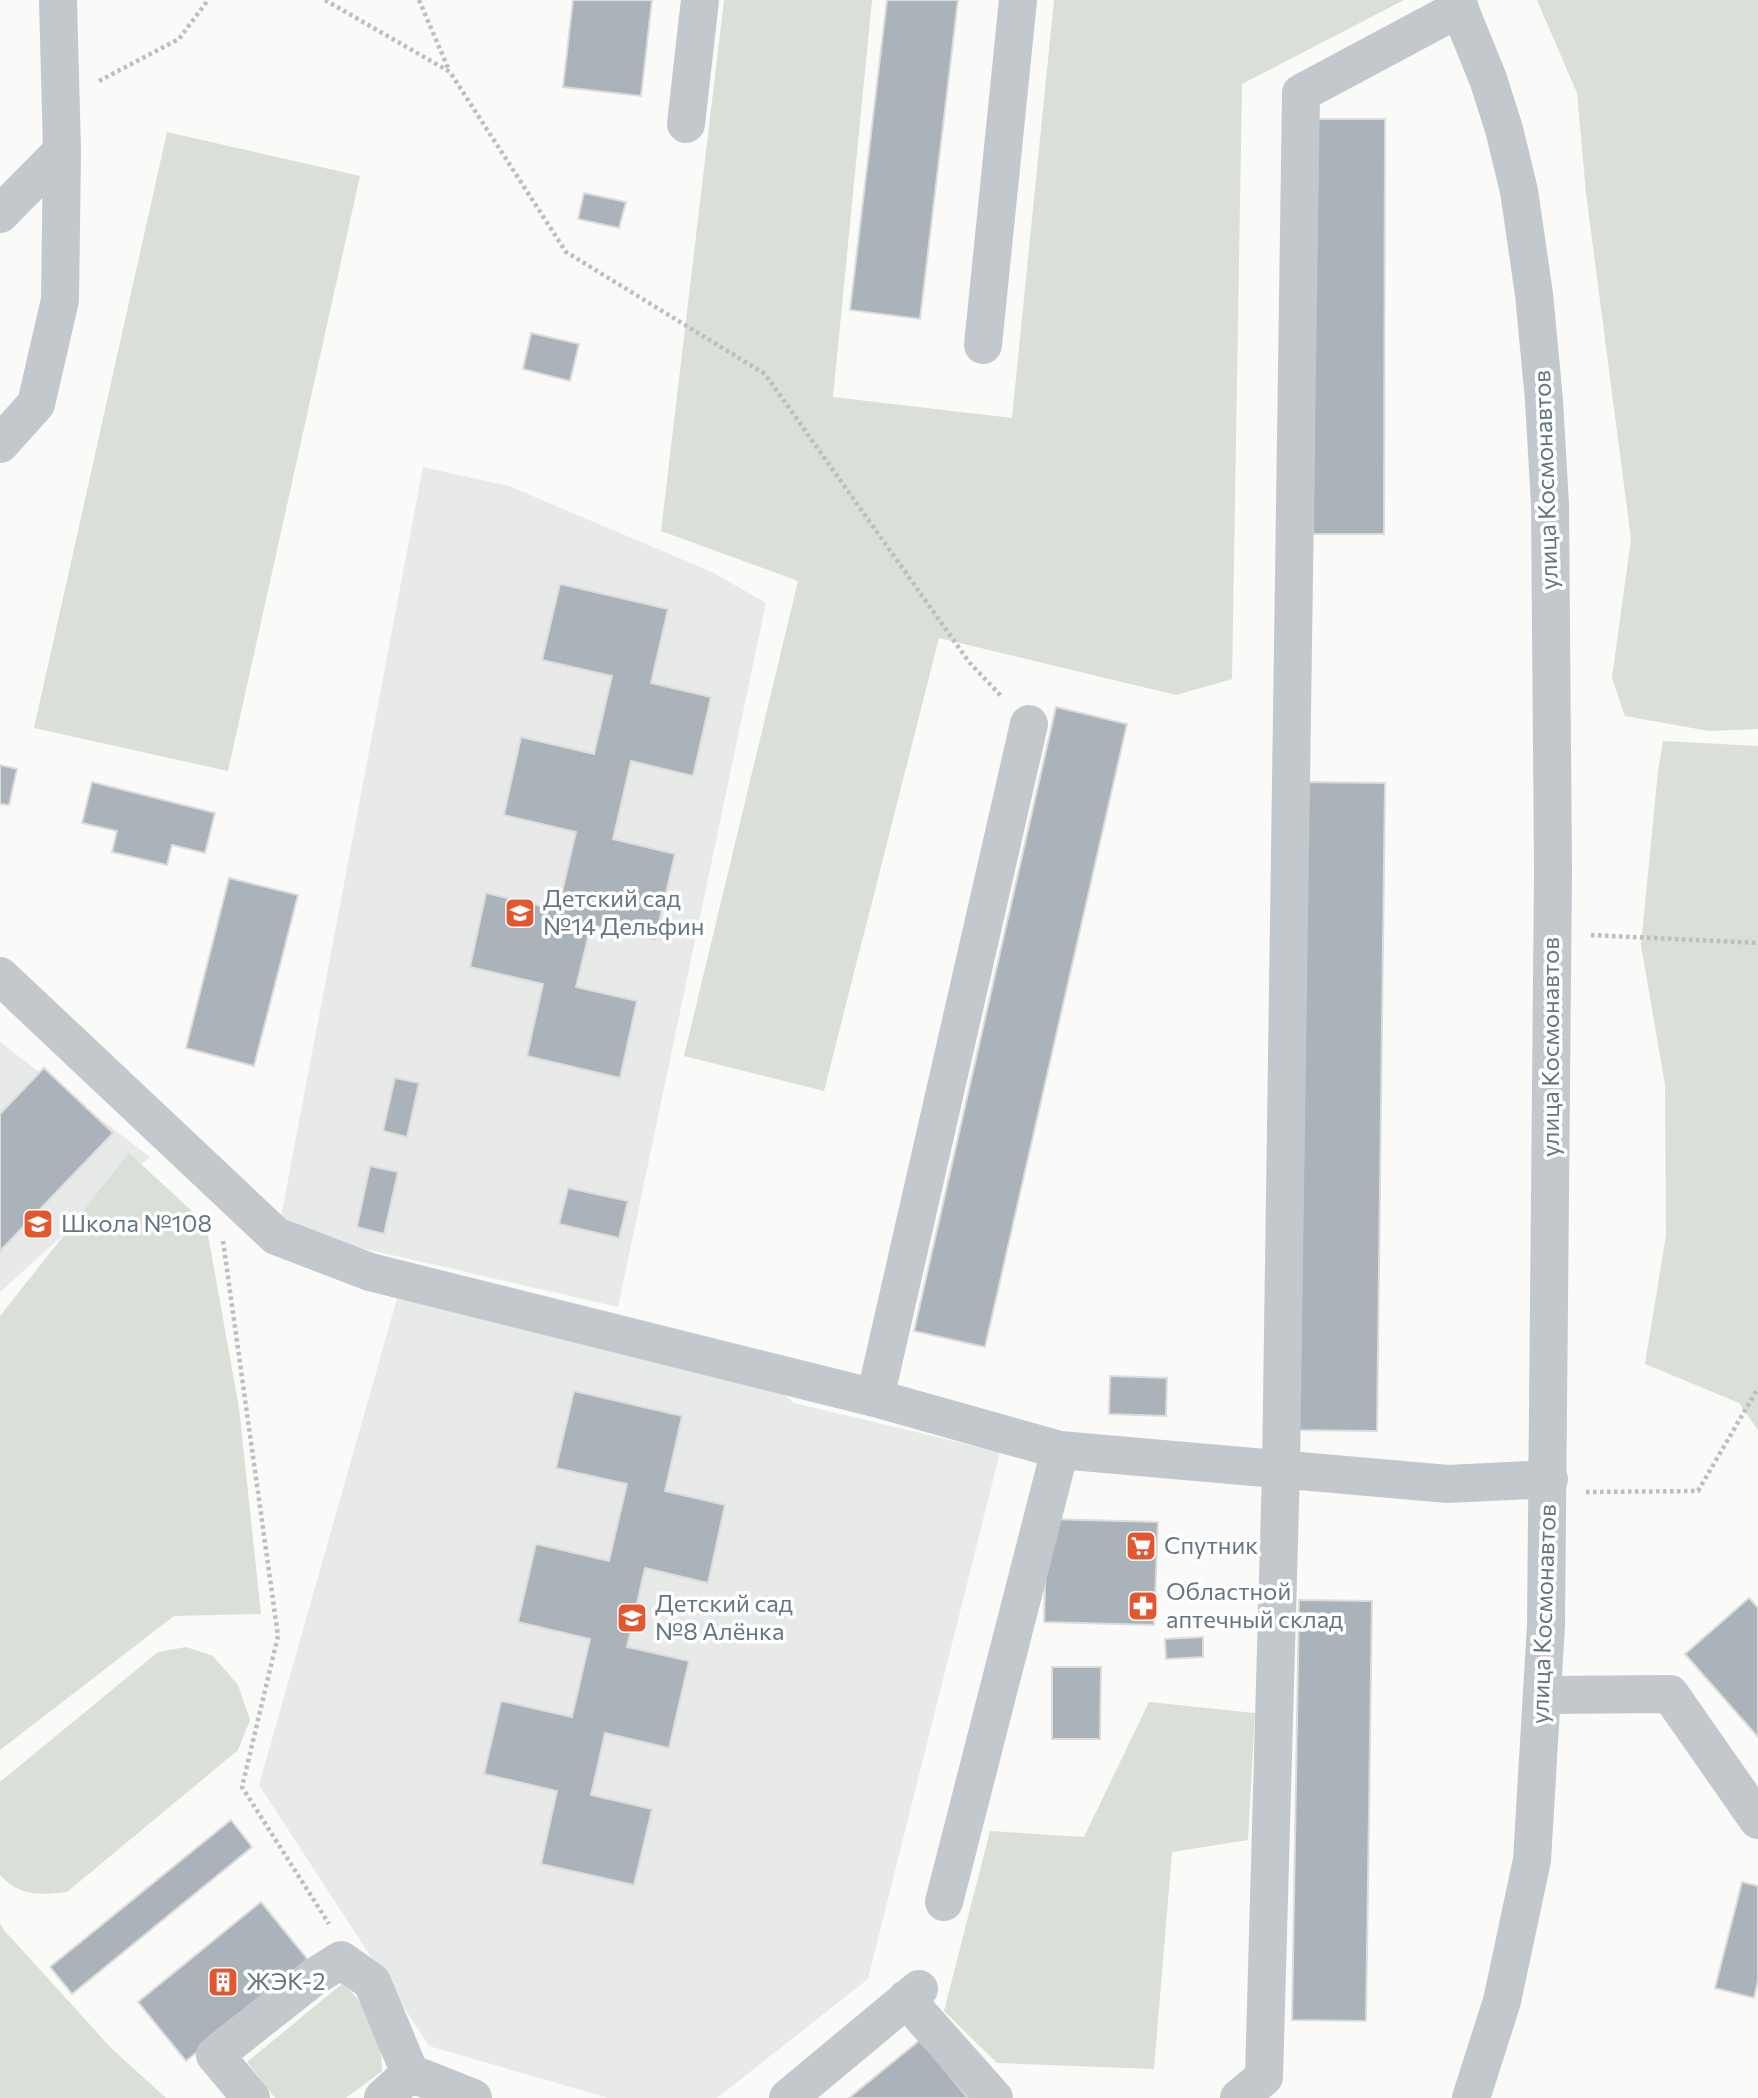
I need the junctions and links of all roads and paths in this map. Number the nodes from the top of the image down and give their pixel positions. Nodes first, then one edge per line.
1 (58, 0) edge
2 (208, 0) edge
3 (325, 0) edge
4 (419, 0) edge
5 (700, 0) edge
6 (1018, 0) edge
7 (1458, 4) edge
8 (450, 72) junction
9 (61, 101) junction
10 (686, 124) dead end
11 (62, 151) junction
12 (0, 214) edge
13 (983, 345) dead end
14 (0, 443) edge
15 (1029, 724) joint
16 (1552, 934) junction
17 (1758, 943) edge
18 (1, 978) edge
19 (215, 1178) junction
20 (1758, 1388) edge
21 (875, 1398) junction
22 (1060, 1450) junction
23 (1281, 1470) junction
24 (1549, 1479) junction
25 (1543, 1695) junction
26 (1758, 1821) edge
27 (944, 1902) dead end
28 (358, 1972) junction
29 (396, 2085) edge
30 (251, 2098) edge
31 (473, 2098) edge
32 (788, 2098) edge
33 (994, 2098) edge
34 (1239, 2098) edge
35 (1471, 2098) edge

1 - 9 street
2 - 9 path
3 - 8 path
4 - 8 path
5 - 10 street
6 - 13 street
7 - 16 street, улица Космонавтов
7 - 23 street
8 - 15 path
9 - 11 street
11 - 12 street
11 - 14 street
15 - 21 street
16 - 17 path
16 - 24 street, улица Космонавтов
18 - 19 street
19 - 21 street
19 - 28 path
20 - 24 path
21 - 22 street
22 - 23 street
22 - 27 street
23 - 24 street
23 - 34 street
24 - 25 street, улица Космонавтов
25 - 26 street
25 - 35 street, улица Космонавтов
28 - 29 street
28 - 30 street
29 - 31 street
32 - 33 street

